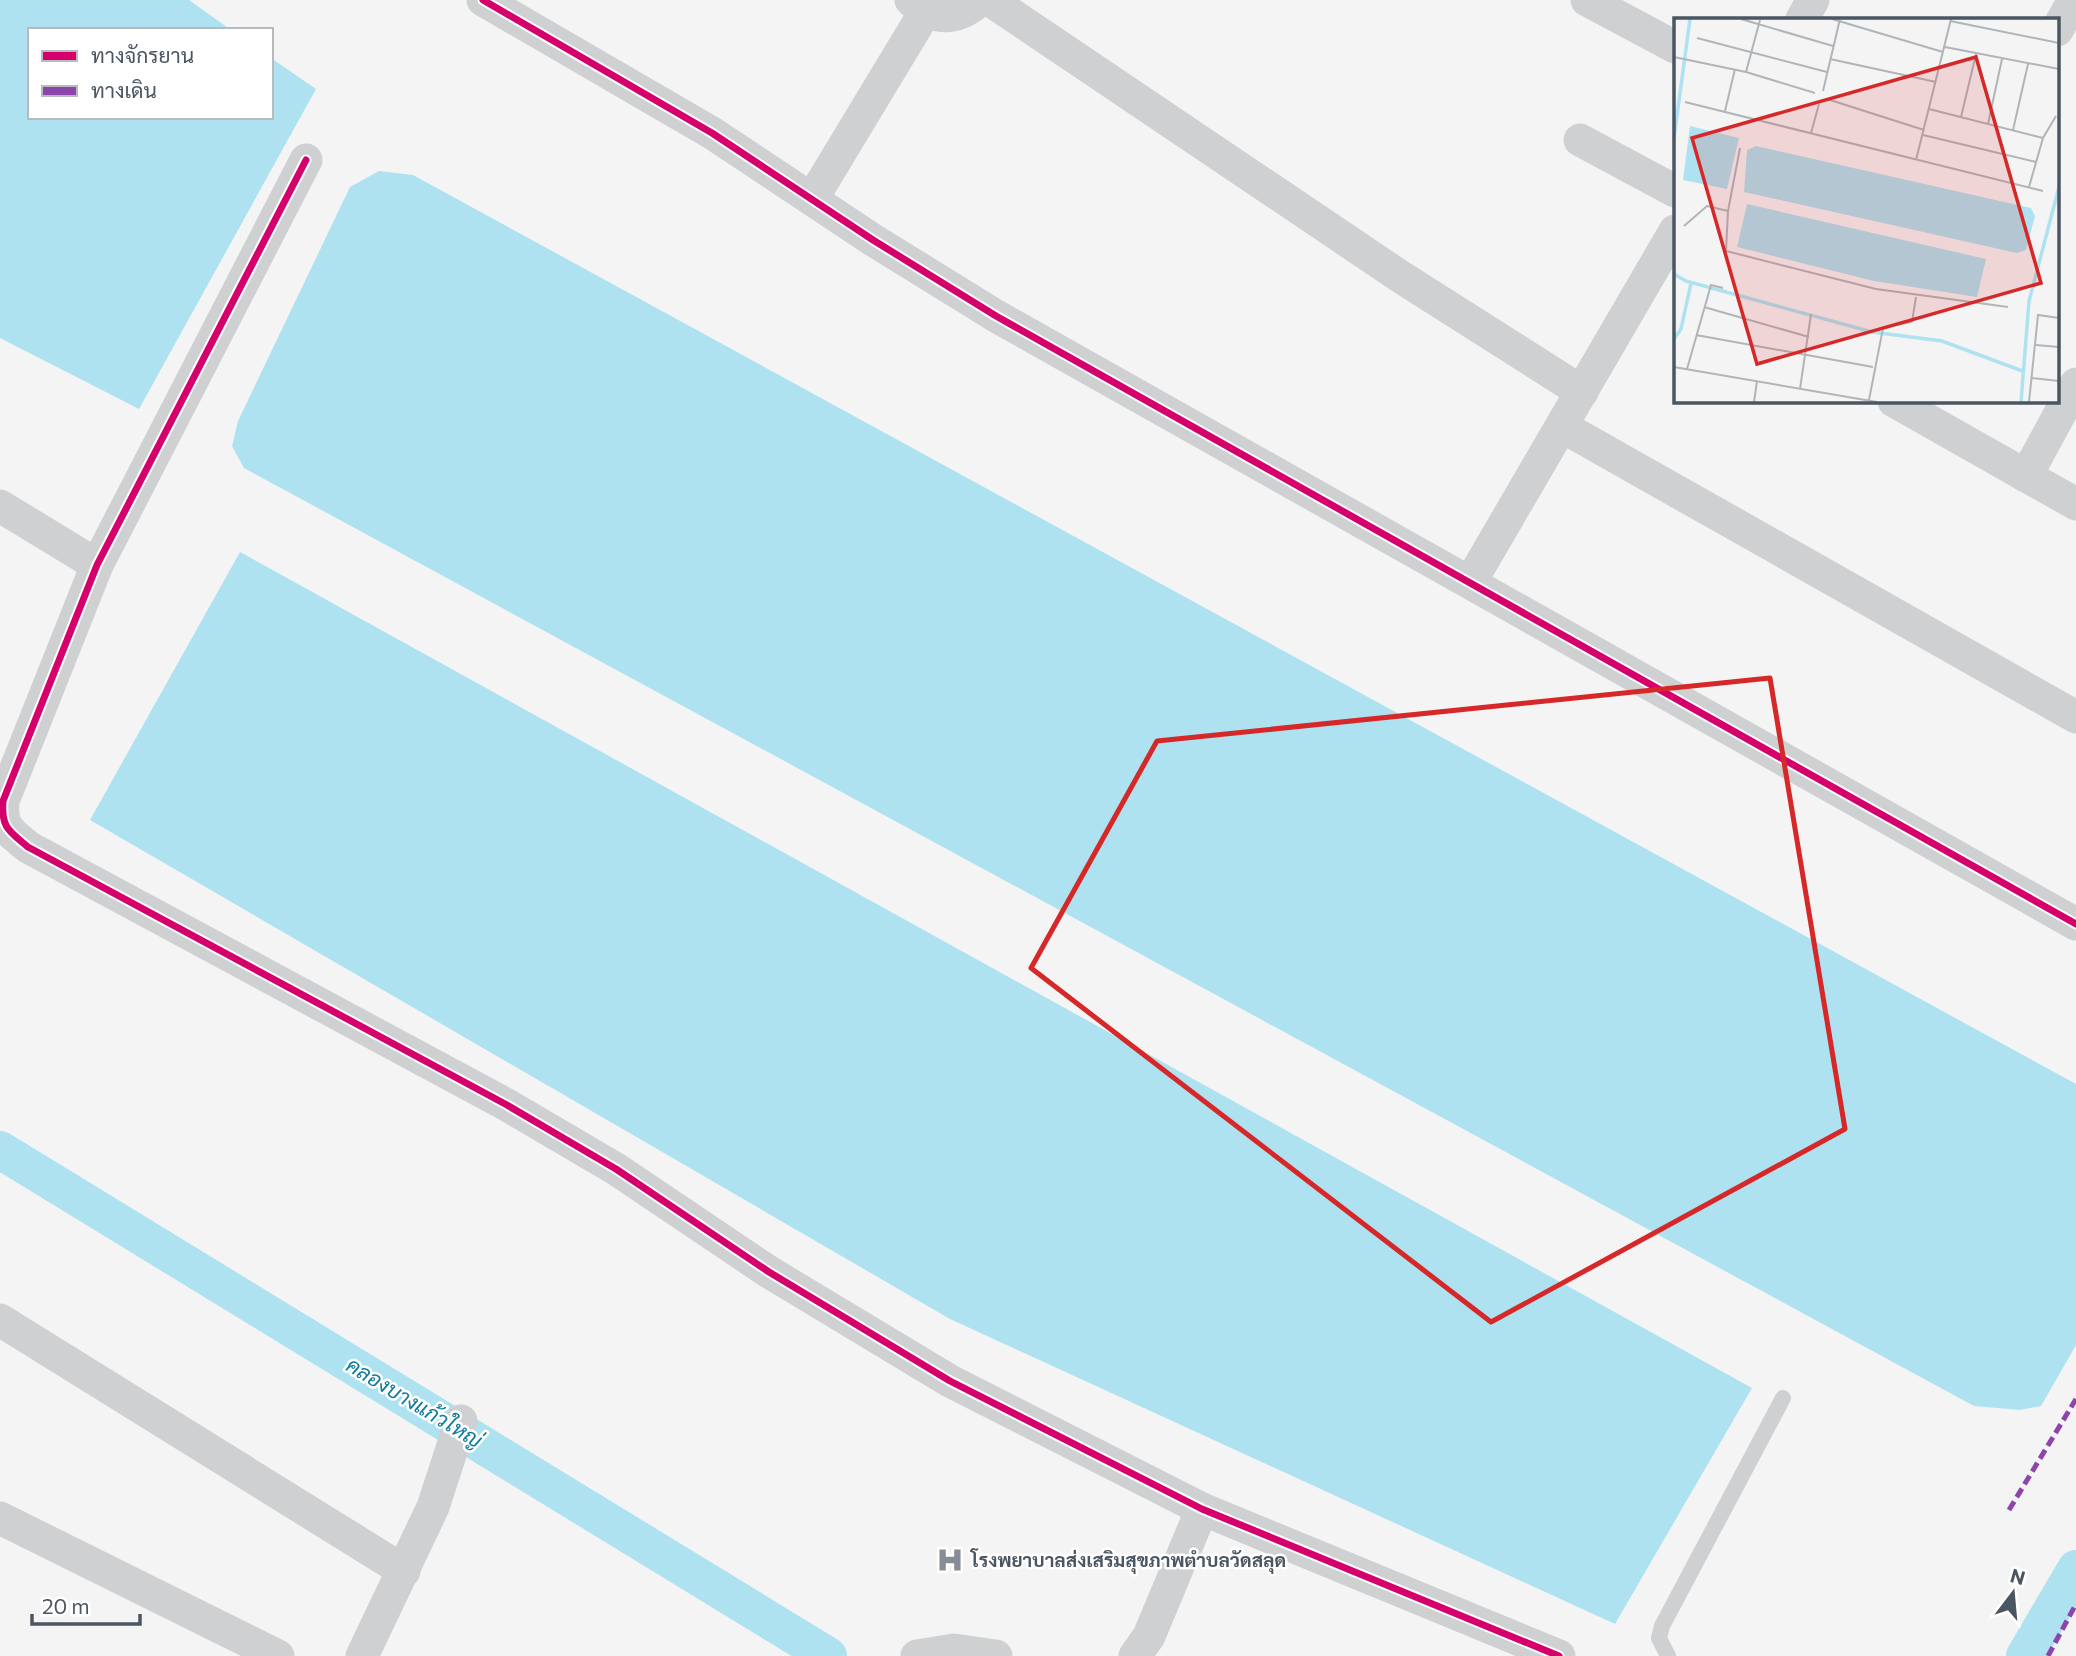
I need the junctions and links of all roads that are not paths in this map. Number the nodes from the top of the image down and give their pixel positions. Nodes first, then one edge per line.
1 (483, 0) edge
2 (980, 0) edge
3 (990, 0) edge
4 (1587, 0) edge
5 (1813, 0) edge
6 (2074, 0) edge
7 (918, 6) edge
8 (1803, 18) edge
9 (2058, 28) edge
10 (1674, 46) edge
11 (1580, 140) dead end
12 (306, 160) dead end
13 (1674, 190) edge
14 (812, 199) junction
15 (1674, 235) edge
16 (1665, 270) edge
17 (2076, 384) edge
18 (1582, 392) junction
19 (1896, 402) edge
20 (1563, 427) junction
21 (2026, 476) junction
22 (2076, 504) edge
23 (0, 506) edge
24 (97, 565) junction
25 (1471, 581) junction
26 (2076, 717) edge
27 (2076, 924) edge
28 (0, 1320) edge
29 (1783, 1398) dead end
30 (460, 1422) dead end
31 (1202, 1509) junction
32 (0, 1518) edge
33 (404, 1571) junction
34 (278, 1656) edge
35 (362, 1656) edge
36 (917, 1656) edge
37 (996, 1656) edge
38 (1135, 1656) edge
39 (1559, 1656) edge
40 (1668, 1656) edge

1 - 14 street
2 - 7 street
3 - 18 street
4 - 10 street
5 - 8 street
6 - 9 street
7 - 14 street
11 - 13 street
12 - 24 street
14 - 25 street
15 - 16 street
16 - 18 street
17 - 21 street
18 - 20 street
19 - 21 street
20 - 25 street
20 - 26 street
21 - 22 street
23 - 24 street
24 - 31 street
25 - 27 street
28 - 33 street
29 - 40 lane
30 - 33 street
31 - 38 street
31 - 39 street
32 - 34 street
33 - 35 street
36 - 37 street

